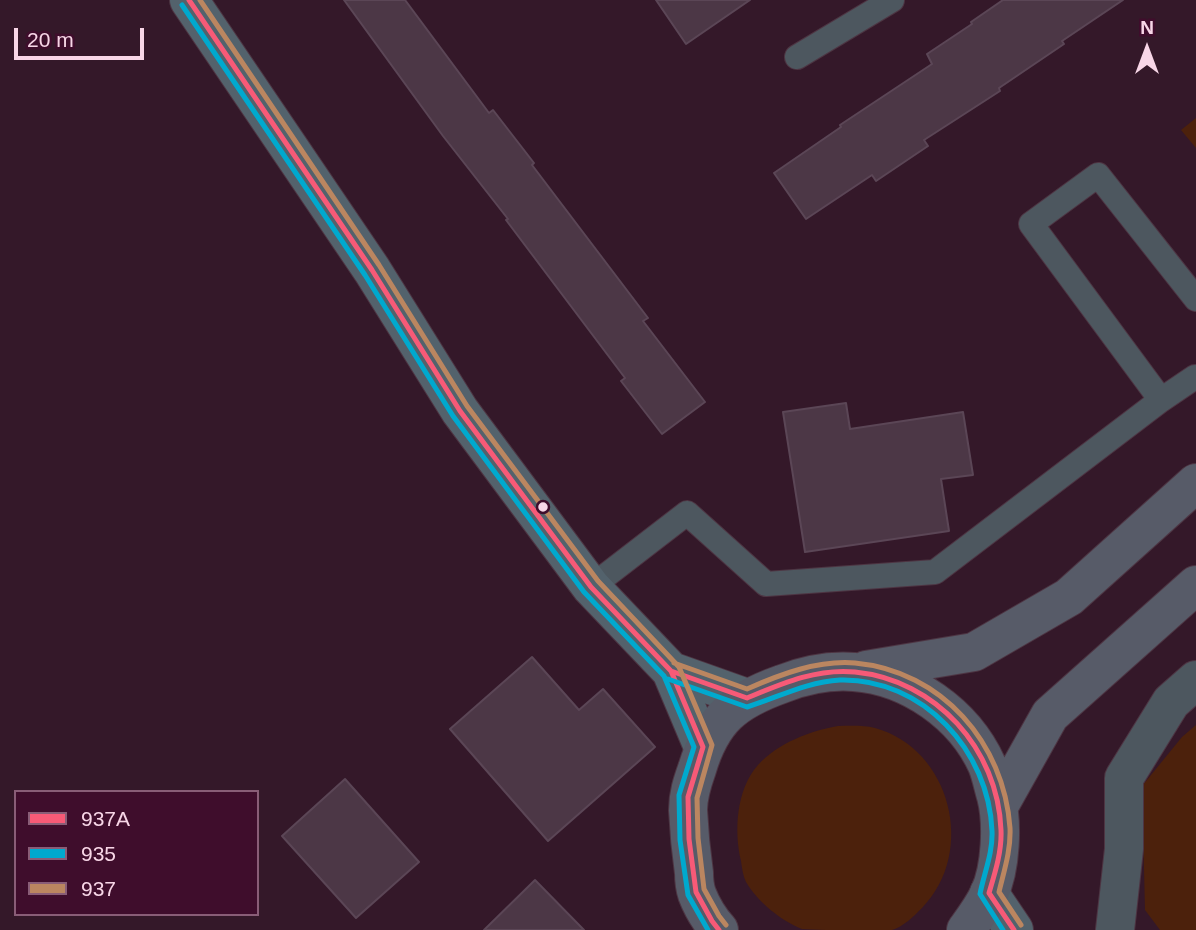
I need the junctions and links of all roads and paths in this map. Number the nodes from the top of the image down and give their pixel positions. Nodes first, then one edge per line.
1 (189, 0) edge
2 (892, 0) edge
3 (797, 57) dead end
4 (1196, 299) edge
5 (1196, 377) edge
6 (1161, 400) junction
7 (1196, 483) edge
8 (1196, 584) edge
9 (591, 587) junction
10 (671, 671) junction
11 (854, 672) junction
12 (1196, 680) edge
13 (747, 698) junction
14 (703, 747) junction
15 (999, 806) junction
16 (696, 892) junction
17 (989, 893) junction
18 (684, 930) edge
19 (719, 930) edge
20 (966, 930) edge
21 (1014, 930) edge
22 (1115, 930) edge

1 - 9 street
2 - 3 lane
4 - 6 lane
5 - 6 lane
6 - 9 lane
7 - 11 highway
8 - 15 highway
9 - 10 street
10 - 13 street
10 - 14 street
11 - 13 highway
11 - 15 highway
12 - 22 street
13 - 14 highway
14 - 16 highway
15 - 17 highway
16 - 18 highway
16 - 19 highway
17 - 20 highway
17 - 21 street

